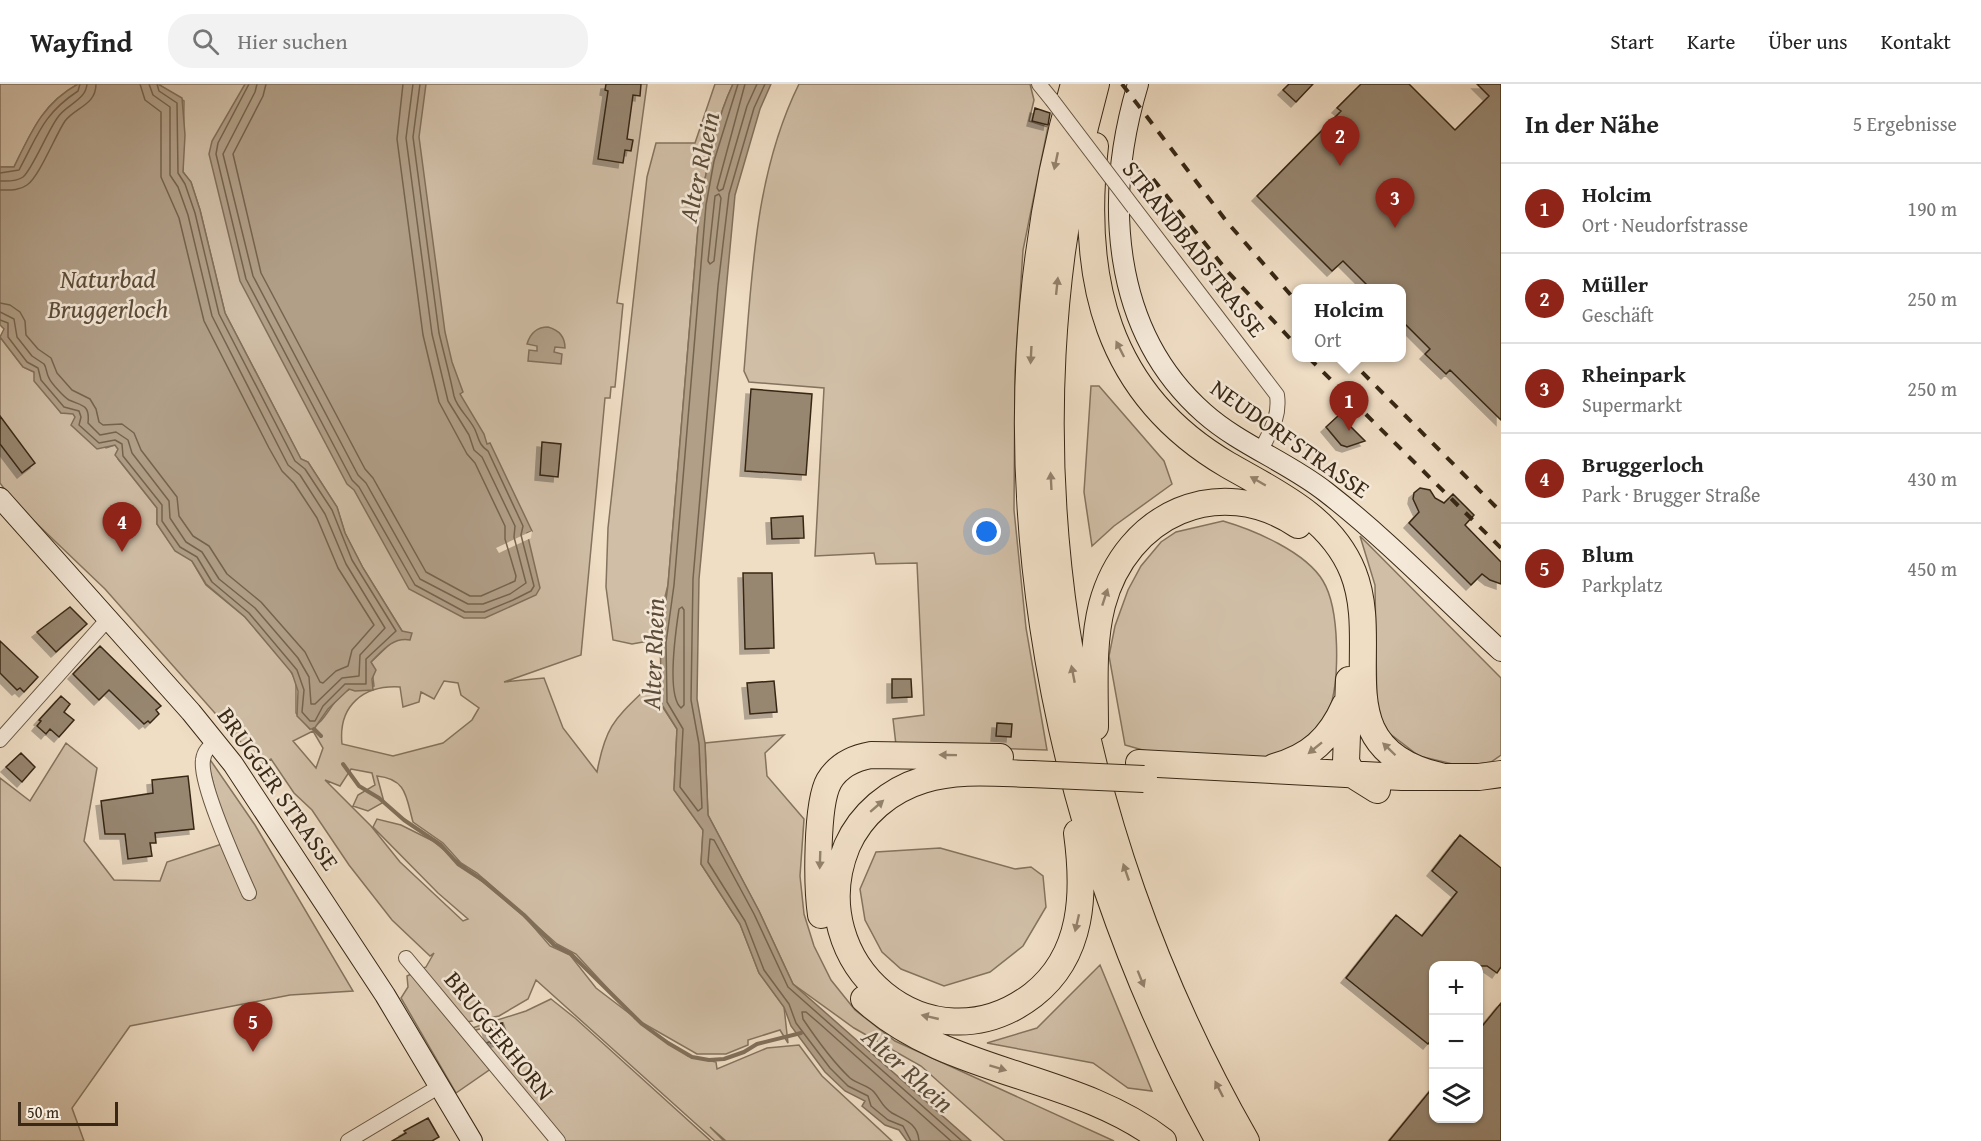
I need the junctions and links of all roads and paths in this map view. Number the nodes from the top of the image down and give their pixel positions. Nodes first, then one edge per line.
1 (1039, 84) edge
2 (1074, 84) edge
3 (1095, 84) edge
4 (1103, 84) edge
5 (1138, 84) edge
6 (1260, 450) junction
7 (0, 498) edge
8 (108, 619) junction
9 (1501, 651) edge
10 (1346, 702) junction
11 (0, 740) edge
12 (216, 742) junction
13 (1065, 744) junction
14 (1029, 766) junction
15 (1265, 769) junction
16 (1141, 771) junction
17 (1095, 773) junction
18 (1501, 774) edge
19 (1440, 776) junction
20 (1346, 783) junction
21 (1501, 792) edge
22 (249, 893) dead end
23 (406, 958) dead end
24 (440, 1086) junction
25 (348, 1141) edge
26 (472, 1141) edge
27 (558, 1141) edge
28 (1163, 1141) edge
29 (1219, 1141) edge
30 (1246, 1141) edge

1 - 6 street, STRANDBADSTRASSE, bridge
2 -> 13 highway
17 -> 3 highway
19 -> 4 highway
5 - 6 main road, NEUDORFSTRASSE
6 - 9 main road, NEUDORFSTRASSE
7 - 8 main road, BRUGGER STRASSE
8 - 11 street
8 - 12 main road, BRUGGER STRASSE
10 -> 15 highway
17 -> 10 highway
10 - 20 highway
12 - 22 street
12 - 24 main road, BRUGGER STRASSE
13 -> 14 highway
13 -> 29 highway
14 - 16 highway, bridge
14 -> 28 highway
15 - 16 highway
15 - 20 highway
16 - 20 highway
30 -> 17 highway
18 - 19 highway
19 - 20 highway
20 - 21 highway
23 - 27 street, BRUGGERHORN
24 - 25 street
24 - 26 main road, BRUGGER STRASSE

